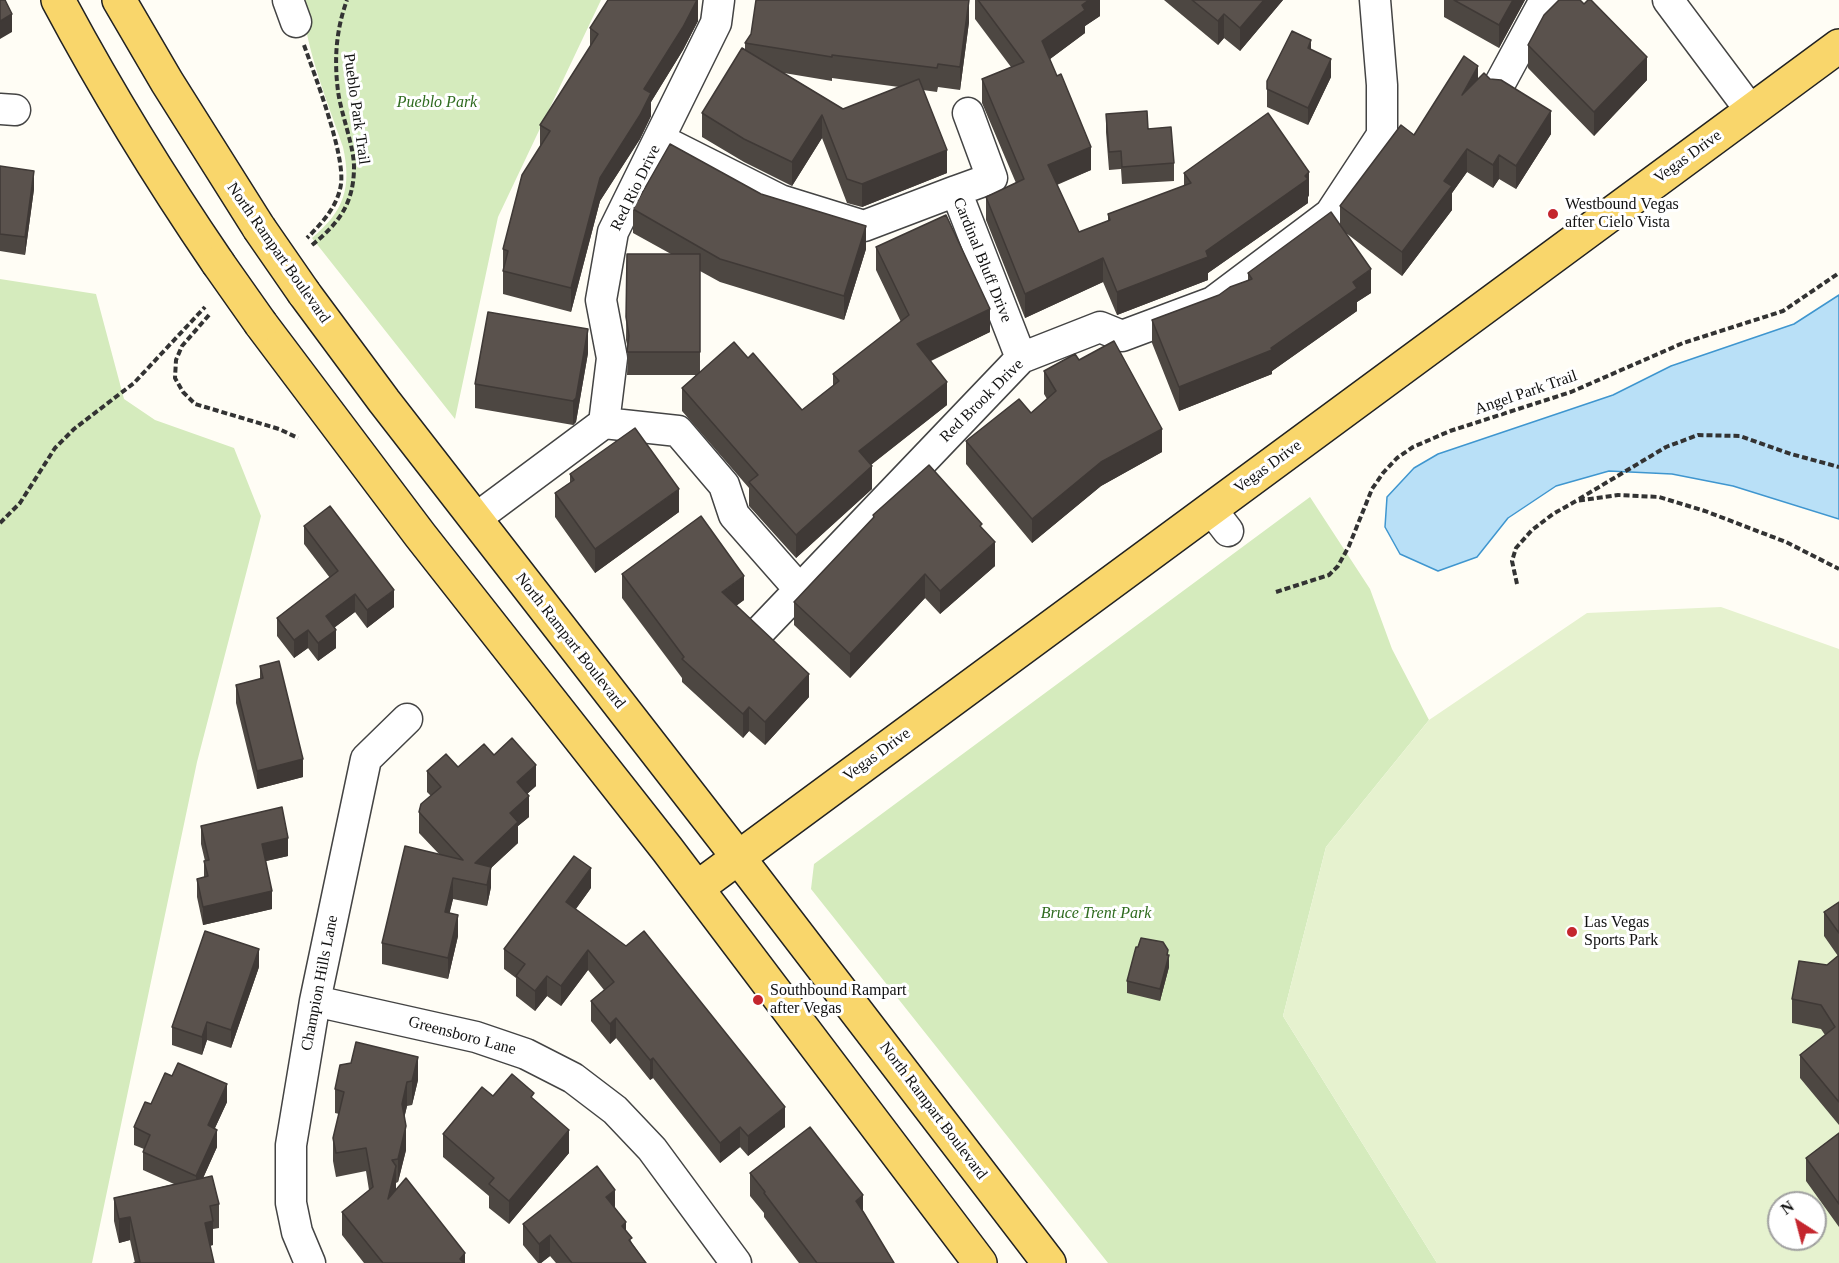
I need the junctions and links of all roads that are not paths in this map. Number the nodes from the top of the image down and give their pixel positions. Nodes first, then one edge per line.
1 (58, 0) edge
2 (119, 0) edge
3 (719, 0) edge
4 (1545, 0) edge
5 (1668, 0) edge
6 (1371, 1) edge
7 (1839, 46) edge
8 (1498, 87) edge
9 (1751, 111) junction
10 (968, 113) dead end
11 (659, 139) junction
12 (956, 192) junction
13 (1021, 358) junction
14 (604, 423) junction
15 (475, 519) junction
16 (800, 590) junction
17 (762, 629) edge
18 (407, 719) dead end
19 (738, 857) junction
20 (697, 888) junction
21 (315, 1001) junction
22 (310, 1263) edge
23 (736, 1263) edge
24 (980, 1263) edge
25 (1049, 1263) edge

1 - 20 main road, bridge
2 - 15 main road, North Rampart Boulevard, bridge
3 - 11 street, Red Rio Drive
4 - 8 street
5 - 9 street
6 - 13 street, Red Brook Drive
7 - 9 main road, Vegas Drive
9 - 19 main road, Vegas Drive
10 - 12 street
11 - 12 street, Cardinal Bluff Drive
11 - 14 street, Red Rio Drive
12 - 13 street, Cardinal Bluff Drive
13 - 16 street, Red Brook Drive
14 - 15 street
14 - 16 street
15 - 19 main road, North Rampart Boulevard
16 - 17 street, Red Brook Drive
18 - 21 street, Champion Hills Lane
19 - 20 main road, Vegas Drive
19 - 25 main road, North Rampart Boulevard
20 - 24 main road
21 - 22 street, Champion Hills Lane
21 - 23 street, Greensboro Lane

